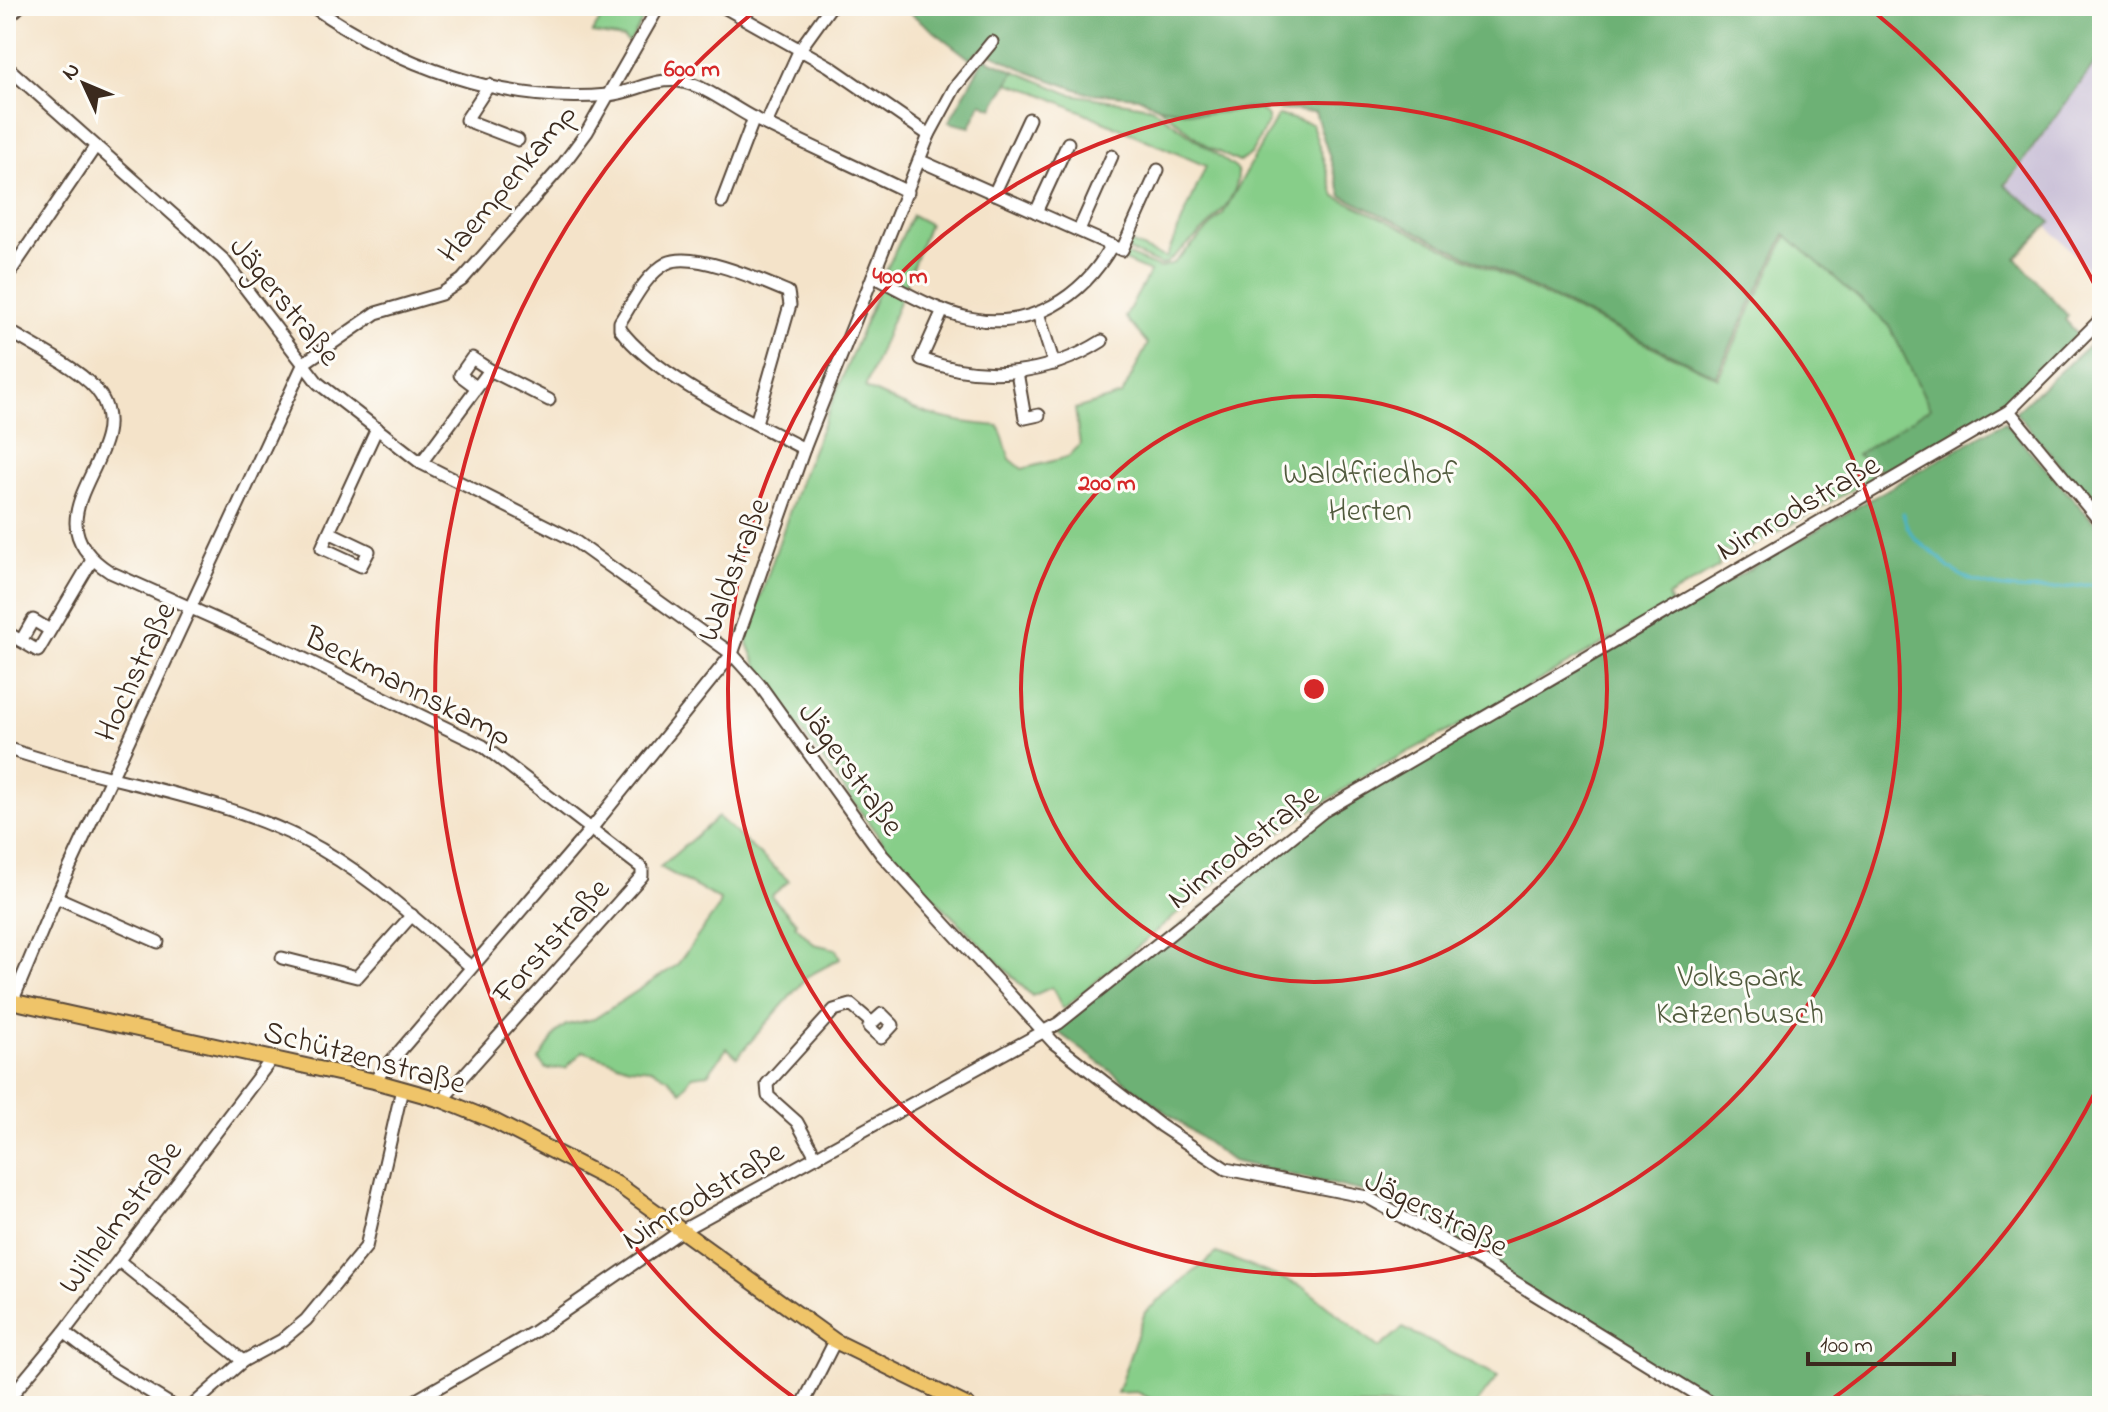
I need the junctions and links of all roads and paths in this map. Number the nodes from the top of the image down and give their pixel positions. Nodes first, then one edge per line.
1 (20, 6) edge
2 (312, 6) edge
3 (659, 6) edge
4 (722, 6) edge
5 (831, 6) edge
6 (6, 19) edge
7 (992, 42) dead end
8 (800, 49) junction
9 (6, 66) edge
10 (489, 85) junction
11 (610, 95) junction
12 (754, 118) junction
13 (1029, 119) dead end
14 (766, 124) junction
15 (929, 135) junction
16 (518, 140) dead end
17 (1068, 143) dead end
18 (95, 147) junction
19 (1112, 156) dead end
20 (921, 161) junction
21 (1158, 170) dead end
22 (908, 192) junction
23 (994, 194) junction
24 (722, 202) dead end
25 (1036, 212) junction
26 (1079, 230) junction
27 (1112, 245) junction
28 (873, 276) junction
29 (6, 278) edge
30 (943, 310) junction
31 (1038, 313) junction
32 (2102, 318) edge
33 (6, 329) edge
34 (1102, 341) dead end
35 (304, 363) junction
36 (1054, 364) junction
37 (490, 370) junction
38 (1017, 372) junction
39 (476, 387) junction
40 (549, 400) dead end
41 (2009, 411) junction
42 (1039, 415) dead end
43 (756, 423) junction
44 (377, 428) junction
45 (804, 449) junction
46 (421, 463) junction
47 (2102, 524) edge
48 (329, 532) dead end
49 (92, 560) junction
50 (191, 609) junction
51 (48, 629) junction
52 (6, 632) edge
53 (21, 641) junction
54 (732, 654) junction
55 (6, 748) edge
56 (112, 779) junction
57 (591, 829) junction
58 (56, 897) junction
59 (412, 915) junction
60 (158, 942) dead end
61 (282, 958) dead end
62 (470, 966) junction
63 (9, 1001) edge
64 (872, 1023) dead end
65 (1043, 1033) junction
66 (271, 1060) junction
67 (374, 1081) junction
68 (402, 1089) junction
69 (448, 1093) dead end
70 (816, 1157) junction
71 (681, 1231) junction
72 (119, 1261) junction
73 (64, 1332) junction
74 (835, 1341) junction
75 (243, 1361) junction
76 (6, 1402) edge
77 (173, 1406) edge
78 (192, 1406) edge
79 (406, 1406) edge
80 (803, 1406) edge
81 (968, 1406) edge
82 (1716, 1406) edge

1 - 6 street
2 - 10 street
3 - 11 street, Haempenkamp
4 - 8 street
5 - 8 street
7 - 15 street, Waldstraße
8 - 14 street
8 - 15 street
9 - 18 street, Jägerstraße
10 - 11 street
10 - 16 street
11 - 12 street
11 - 35 street, Haempenkamp
12 - 14 street
12 - 24 street
13 - 23 street
14 - 22 street
15 - 20 street, Waldstraße
17 - 25 street
18 - 29 street
18 - 35 street, Jägerstraße
19 - 26 street
20 - 22 street, Waldstraße
20 - 23 street
21 - 27 street
22 - 28 street, Waldstraße
23 - 25 street
25 - 26 street
26 - 27 street
27 - 31 street
28 - 30 street
28 - 45 street, Waldstraße
30 - 31 street
30 - 38 street
31 - 36 street
32 - 41 street, Nimrodstraße
33 - 49 street
34 - 36 street
35 - 44 street, Jägerstraße
35 - 50 street, Hochstraße
36 - 38 street
37 - 39 street
37 - 39 street
37 - 40 street
38 - 42 street
39 - 46 street
41 - 47 street
41 - 65 street, Nimrodstraße
43 - 43 street
43 - 45 street
44 - 46 street, Jägerstraße
44 - 48 street
45 - 54 street, Waldstraße
46 - 54 street, Jägerstraße
49 - 50 street, Beckmannskamp
49 - 51 street
50 - 56 street, Hochstraße
50 - 57 street, Beckmannskamp
51 - 53 street
51 - 53 street
52 - 53 street
54 - 57 street, Waldstraße
54 - 65 street, Jägerstraße
55 - 56 street
56 - 58 street, Hochstraße
56 - 59 street
57 - 62 street, Waldstraße
57 - 69 street, Forststraße
58 - 60 street
58 - 63 street, Hochstraße
59 - 61 street
59 - 62 street
62 - 67 street, Waldstraße
63 - 66 main road, Schützenstraße
64 - 70 street
65 - 70 street, Nimrodstraße
65 - 82 street, Jägerstraße
66 - 67 main road, Schützenstraße
66 - 72 street, Wilhelmstraße
67 - 68 main road, Schützenstraße
68 - 71 main road, Schützenstraße
68 - 75 street
70 - 71 street, Nimrodstraße
71 - 74 main road, Schützenstraße
71 - 79 street, Nimrodstraße
72 - 73 street, Wilhelmstraße
72 - 75 street
73 - 76 street, Wilhelmstraße
73 - 77 street
74 - 80 street
74 - 81 main road, Schützenstraße
75 - 78 street

